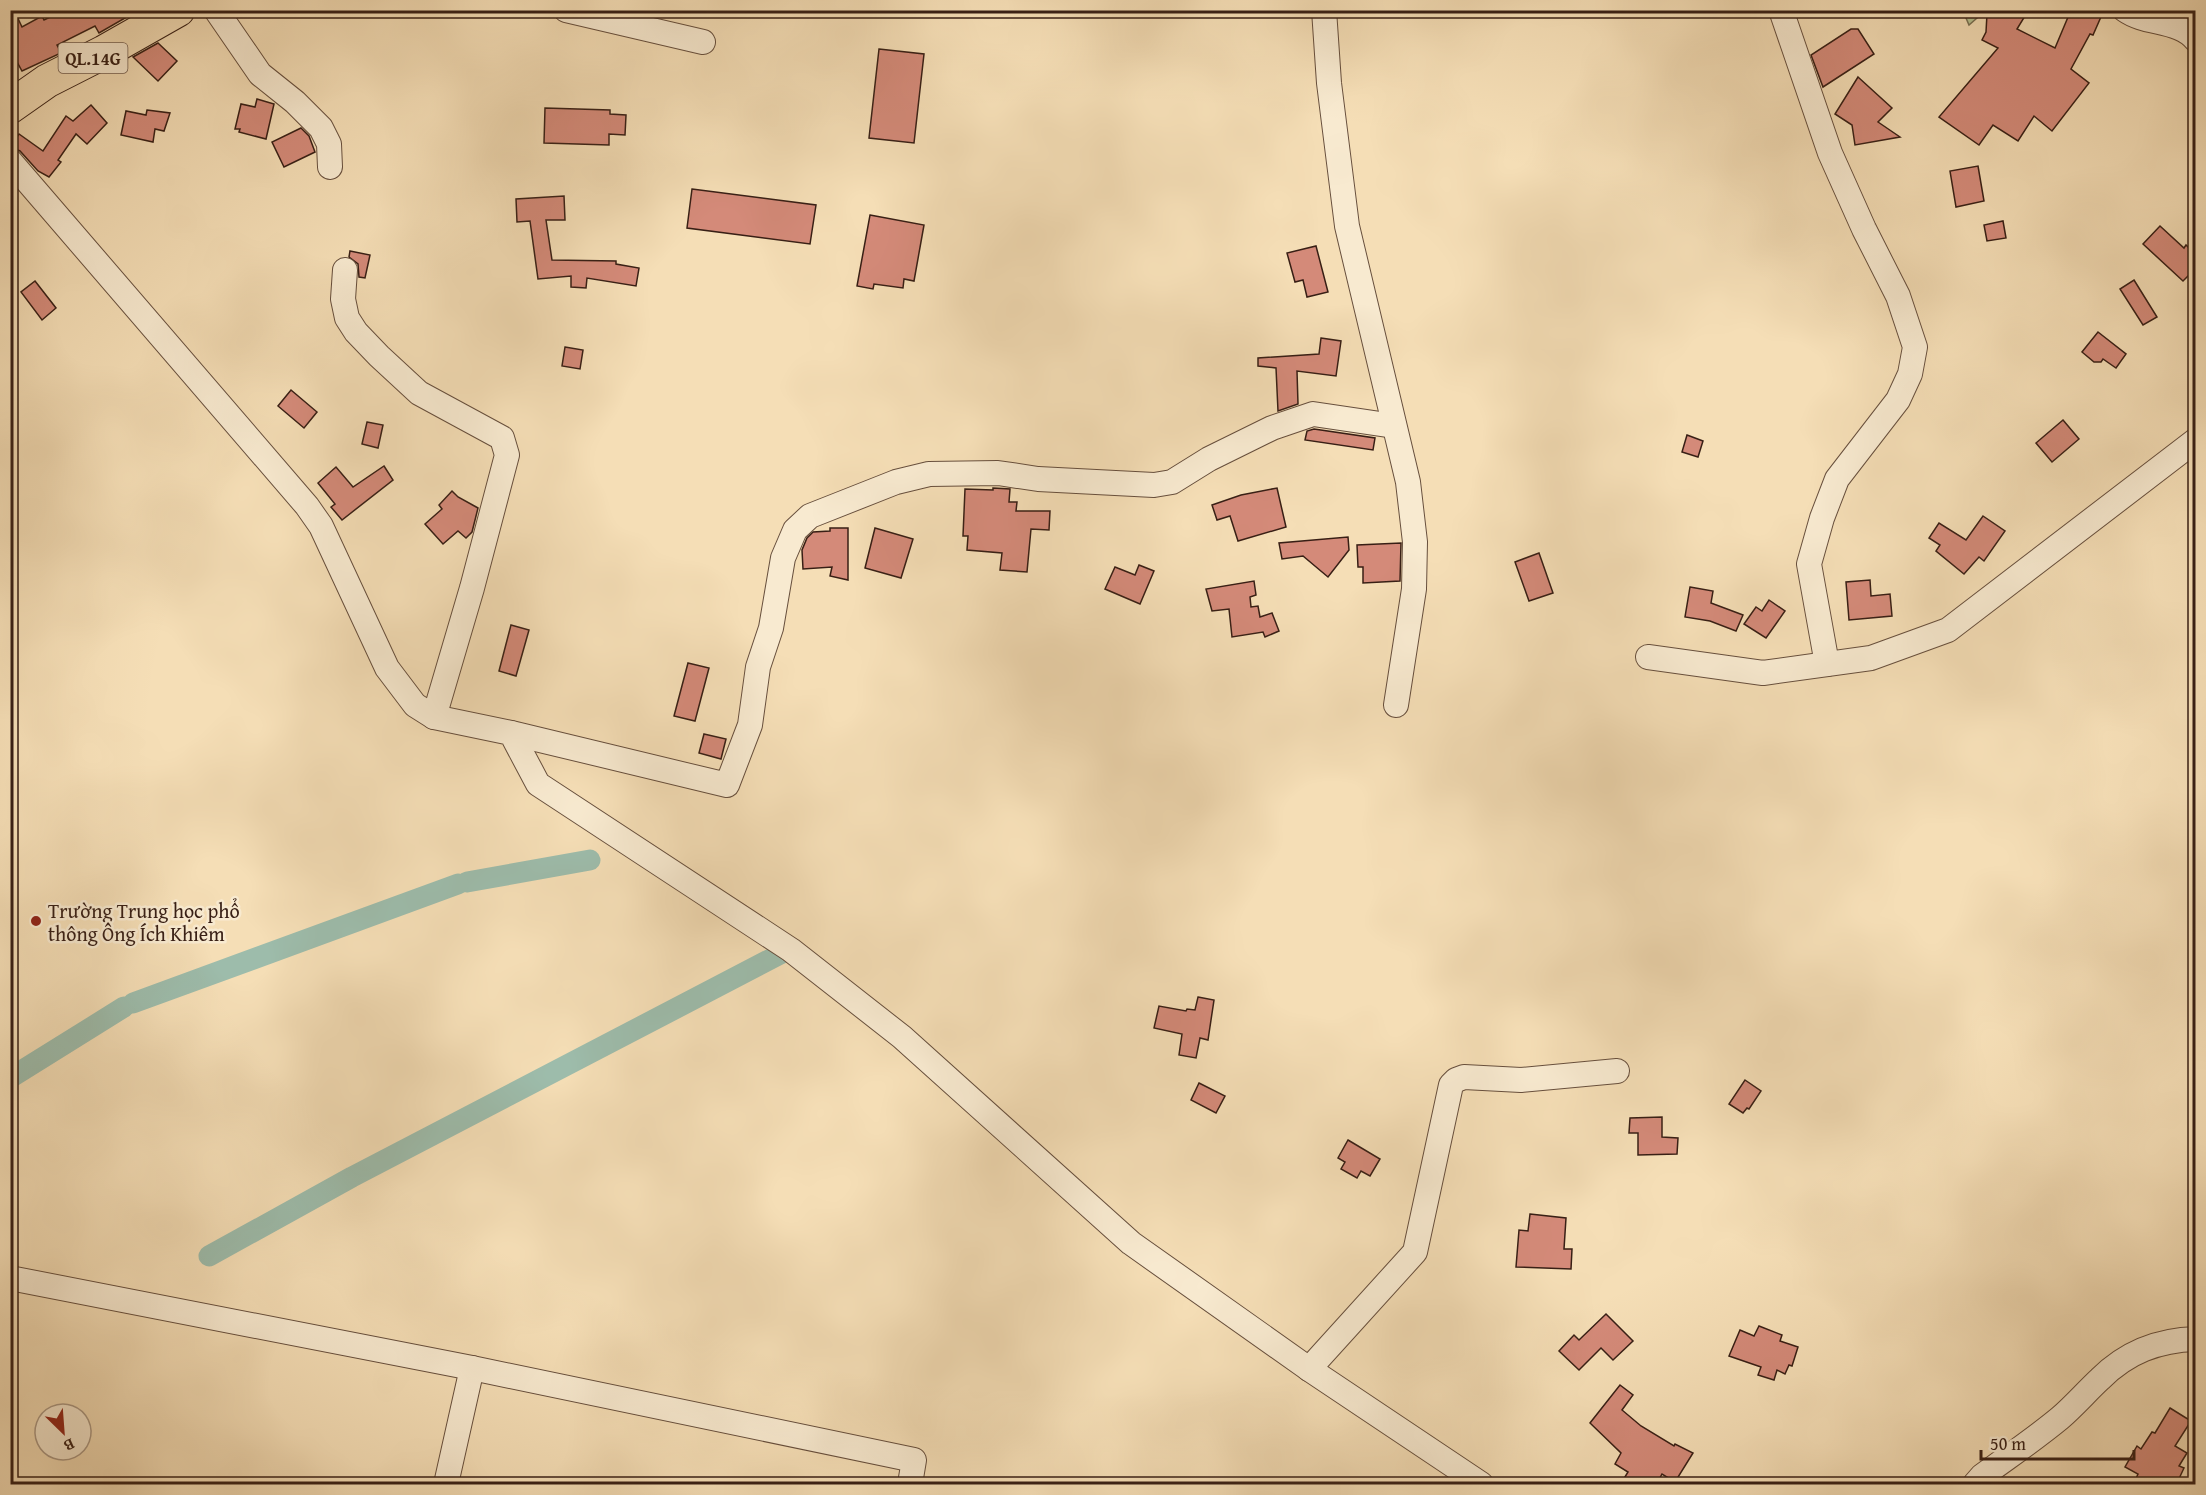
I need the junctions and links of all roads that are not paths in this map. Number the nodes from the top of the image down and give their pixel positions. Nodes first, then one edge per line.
1 (178, 10) edge
2 (216, 10) edge
3 (566, 10) edge
4 (1324, 10) edge
5 (1781, 10) edge
6 (2125, 10) edge
7 (2196, 40) edge
8 (703, 42) dead end
9 (10, 107) edge
10 (10, 161) edge
11 (330, 167) dead end
12 (345, 270) dead end
13 (1394, 426) junction
14 (2196, 440) edge
15 (1648, 657) dead end
16 (1827, 664) junction
17 (1396, 705) dead end
18 (434, 717) junction
19 (511, 733) junction
20 (1617, 1071) dead end
21 (10, 1278) edge
22 (2196, 1339) edge
23 (472, 1368) junction
24 (1309, 1369) junction
25 (446, 1485) edge
26 (909, 1485) edge
27 (1481, 1485) edge
28 (1975, 1485) edge

1 - 9 main road, QL.14G
2 - 11 street
3 - 8 street
4 - 13 street
5 - 16 street
6 - 7 street
10 - 18 street
12 - 18 street
13 - 17 street
13 - 19 street
14 - 16 street
15 - 16 street
18 - 19 street
19 - 24 street
20 - 24 street
21 - 23 street
22 - 28 street
23 - 25 street
23 - 26 street
24 - 27 street

